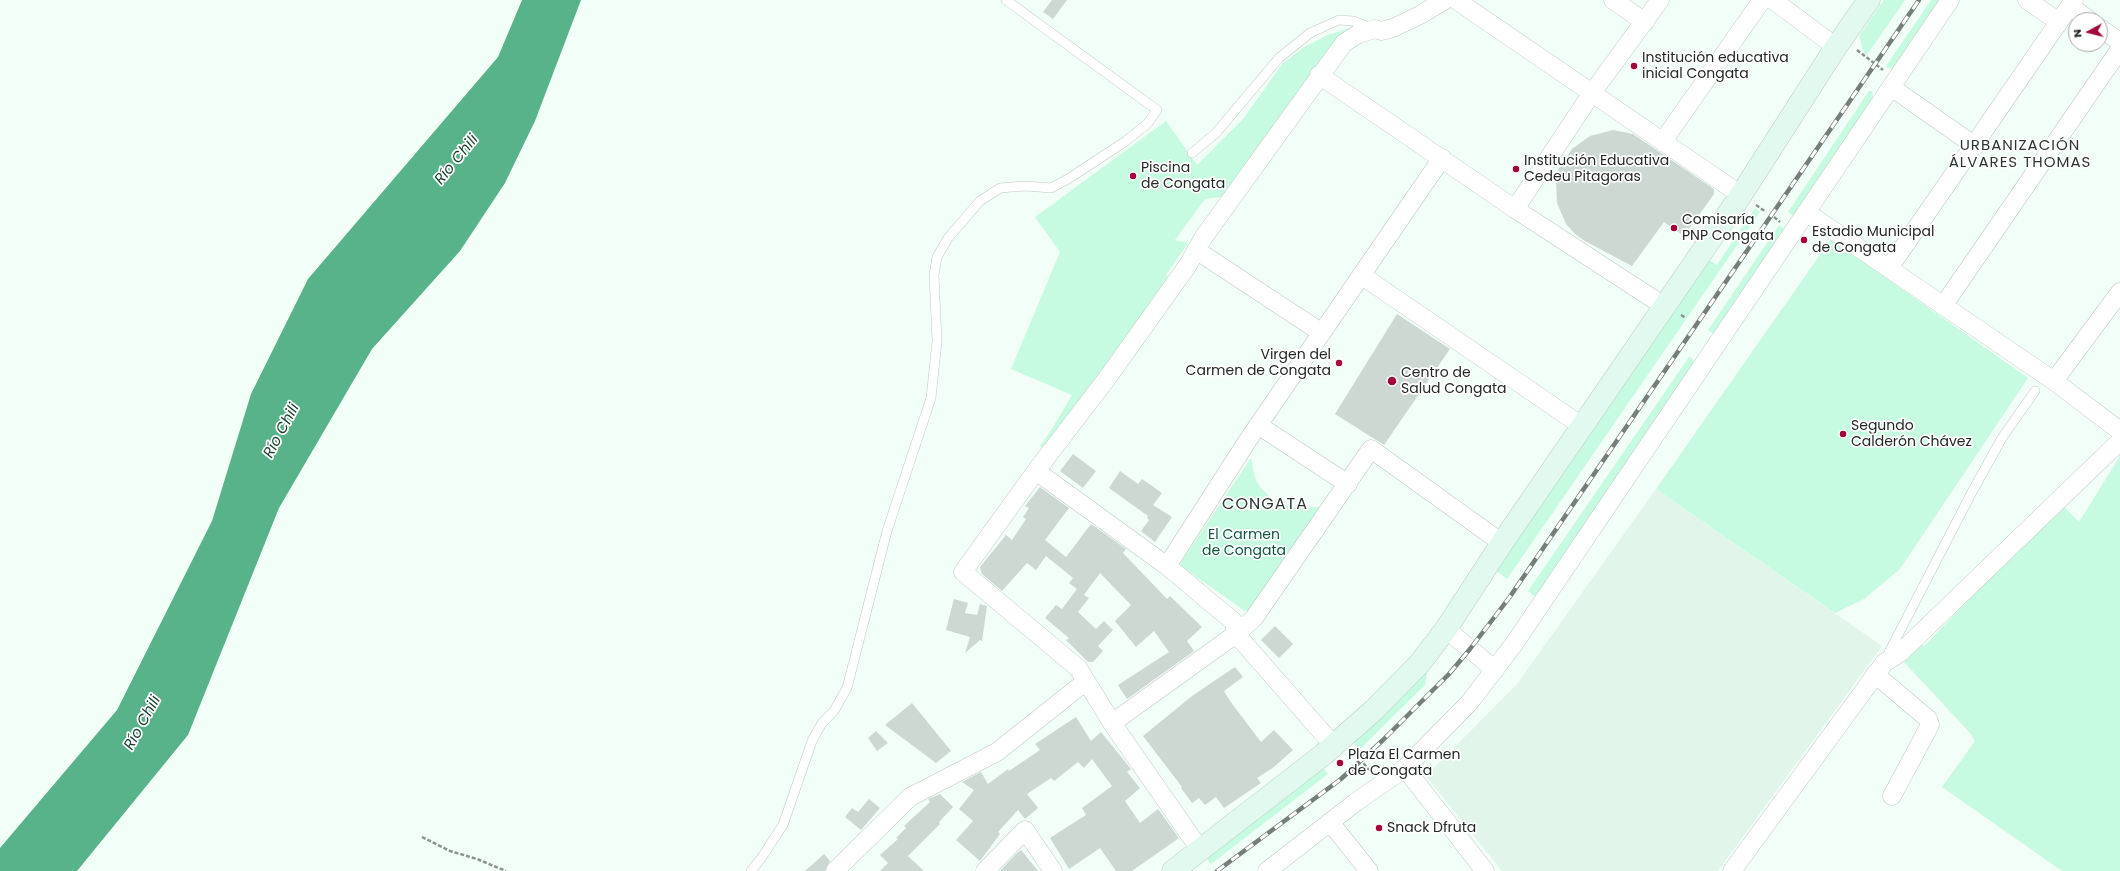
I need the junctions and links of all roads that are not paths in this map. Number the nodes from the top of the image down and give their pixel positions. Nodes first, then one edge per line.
1 (1006, 0) edge
2 (1445, 0) edge
3 (1456, 0) edge
4 (1613, 0) edge
5 (1660, 0) edge
6 (1762, 0) edge
7 (1773, 0) edge
8 (1869, 0) edge
9 (1950, 0) edge
10 (2027, 0) edge
11 (2072, 3) edge
12 (2081, 12) edge
13 (1645, 22) junction
14 (2059, 22) junction
15 (1375, 29) junction
16 (2108, 34) edge
17 (1842, 39) junction
18 (2120, 42) edge
19 (2120, 49) edge
20 (1319, 75) junction
21 (1889, 80) junction
22 (1592, 93) junction
23 (1663, 141) junction
24 (1975, 146) junction
25 (1192, 153) dead end
26 (1442, 158) junction
27 (1748, 199) junction
28 (1515, 209) junction
29 (1806, 212) junction
30 (1196, 250) junction
31 (1890, 268) junction
32 (1361, 275) junction
33 (2120, 292) edge
34 (1664, 306) junction
35 (1943, 306) junction
36 (1322, 333) junction
37 (2054, 381) junction
38 (2035, 391) dead end
39 (1258, 425) junction
40 (1582, 426) junction
41 (2120, 431) edge
42 (2120, 441) edge
43 (1036, 471) junction
44 (1348, 484) junction
45 (1502, 543) junction
46 (1166, 566) junction
47 (1446, 629) junction
48 (1236, 634) junction
49 (1880, 669) junction
50 (1495, 670) junction
51 (1085, 682) junction
52 (1112, 722) junction
53 (1334, 746) junction
54 (1405, 768) junction
55 (1892, 796) dead end
56 (1330, 822) junction
57 (1201, 850) junction
58 (751, 871) edge
59 (835, 871) edge
60 (985, 871) edge
61 (1053, 871) edge
62 (1173, 871) edge
63 (1267, 871) edge
64 (1369, 871) edge
65 (1486, 871) edge
66 (1732, 871) edge

1 - 58 lane
2 - 15 street
3 - 22 street
4 - 13 street
5 - 13 street
6 - 23 street
7 - 17 street
8 - 17 street
9 - 21 street
10 - 14 street
11 - 12 street
11 - 14 street
13 - 22 street
14 - 24 street
15 - 20 street
15 - 25 lane
16 - 18 street
17 - 27 street
19 - 35 street
20 - 26 street
20 - 30 street
21 - 24 street
21 - 29 street
22 - 23 street
22 - 28 street
23 - 27 street
24 - 31 street
26 - 28 street
26 - 32 street
27 - 34 street
28 - 34 street
29 - 31 street
29 - 50 street
30 - 36 street
30 - 43 street
31 - 35 street
32 - 36 street
32 - 40 street
33 - 37 street
34 - 40 street
35 - 37 street
36 - 39 street
37 - 41 street
38 - 49 lane
39 - 44 street
39 - 46 street
40 - 45 street
42 - 49 street
43 - 46 street
43 - 51 street
44 - 45 street
44 - 48 street
45 - 47 street
46 - 48 street
47 - 50 street
47 - 53 street
48 - 52 street
48 - 53 street
49 - 55 street
49 - 66 street
50 - 54 street
51 - 52 street
51 - 59 street
52 - 57 street
53 - 57 street
54 - 56 street
54 - 65 street
56 - 63 street
56 - 64 street
57 - 62 street
60 - 61 street

